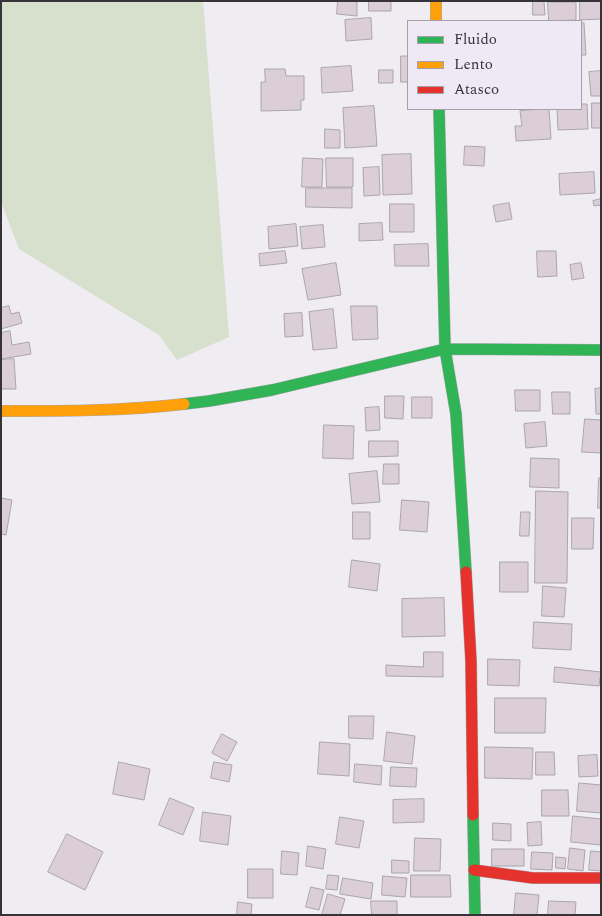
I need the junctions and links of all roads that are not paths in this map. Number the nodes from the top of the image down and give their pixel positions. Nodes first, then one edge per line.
1 (436, 1) edge
2 (436, 20) edge
3 (438, 110) edge
4 (445, 349) junction
5 (601, 350) edge
6 (1, 411) edge
7 (474, 870) junction
8 (601, 878) edge
9 (475, 915) edge

1 - 2 street
3 - 4 street
4 - 5 street
4 - 6 street
4 - 7 street
7 - 8 street
7 - 9 street

